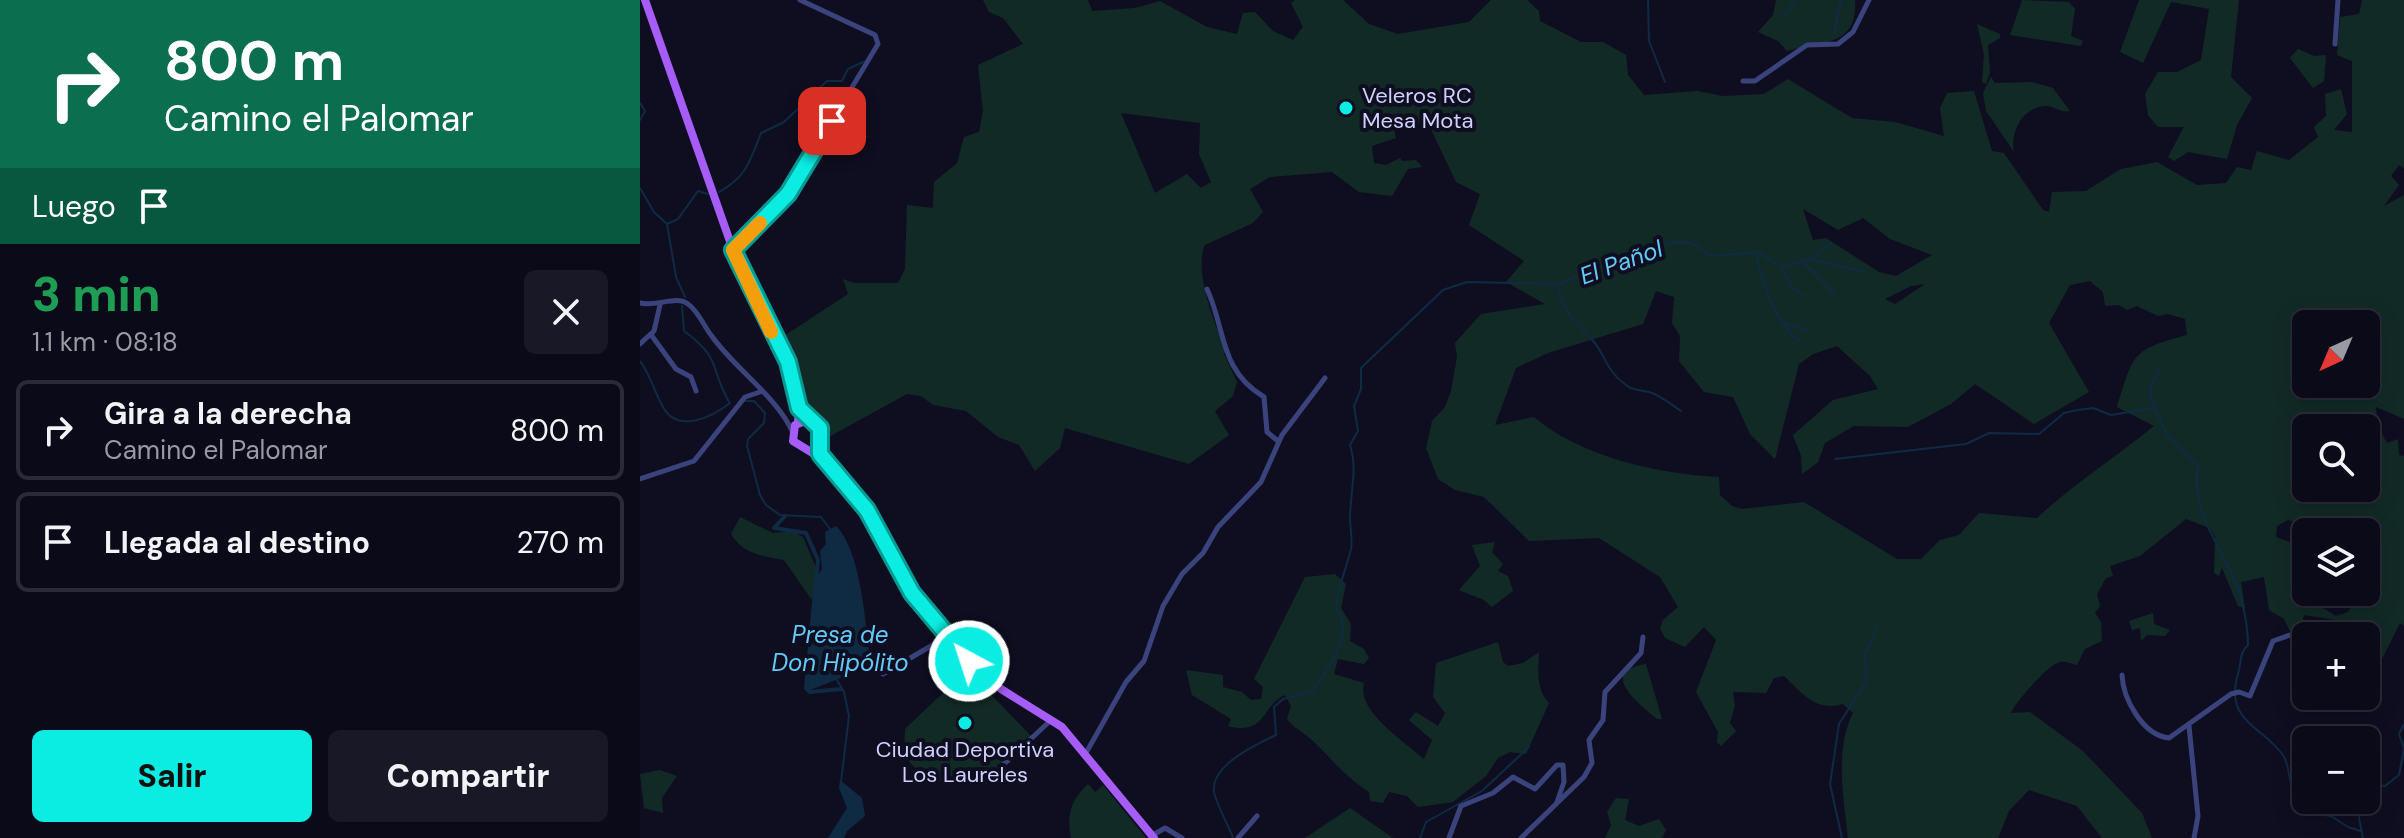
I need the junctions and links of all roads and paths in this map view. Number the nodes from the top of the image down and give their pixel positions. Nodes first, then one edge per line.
1 (645, 0) edge
2 (800, 0) edge
3 (1869, 0) edge
4 (2338, 0) edge
5 (2335, 44) dead end
6 (1743, 81) dead end
7 (733, 250) junction
8 (1207, 289) dead end
9 (640, 303) edge
10 (660, 305) junction
11 (652, 336) junction
12 (640, 344) edge
13 (1325, 378) dead end
14 (696, 391) dead end
15 (760, 392) junction
16 (799, 408) junction
17 (808, 420) junction
18 (795, 426) junction
19 (1278, 441) junction
20 (821, 442) junction
21 (810, 450) junction
22 (824, 460) junction
23 (640, 479) edge
24 (2292, 634) edge
25 (948, 636) junction
26 (1643, 637) dead end
27 (883, 674) dead end
28 (2122, 675) dead end
29 (1052, 719) junction
30 (2189, 726) junction
31 (1086, 753) junction
32 (985, 782) dead end
33 (1557, 803) junction
34 (1257, 816) dead end
35 (1153, 837) edge
36 (1182, 838) edge
37 (1238, 838) edge
38 (1449, 838) edge
39 (1521, 838) edge
40 (2194, 838) edge

1 - 7 main road
2 - 7 street
3 - 6 street
4 - 5 street
7 - 16 main road
8 - 19 street
9 - 10 street
10 - 11 street
10 - 15 street
11 - 12 street
11 - 14 street
13 - 19 street
15 - 18 street
15 - 23 street
16 - 17 main road
16 - 18 main road
17 - 18 main road
17 - 20 main road
18 - 21 main road
19 - 31 street
20 - 21 main road
20 - 22 main road
21 - 22 main road
22 - 25 main road
24 - 30 street
25 - 27 street
25 - 29 main road
26 - 33 street
28 - 30 street
29 - 31 main road
29 - 32 street
30 - 40 street
31 - 35 main road
33 - 38 street
33 - 39 street
34 - 37 street
35 - 36 street

